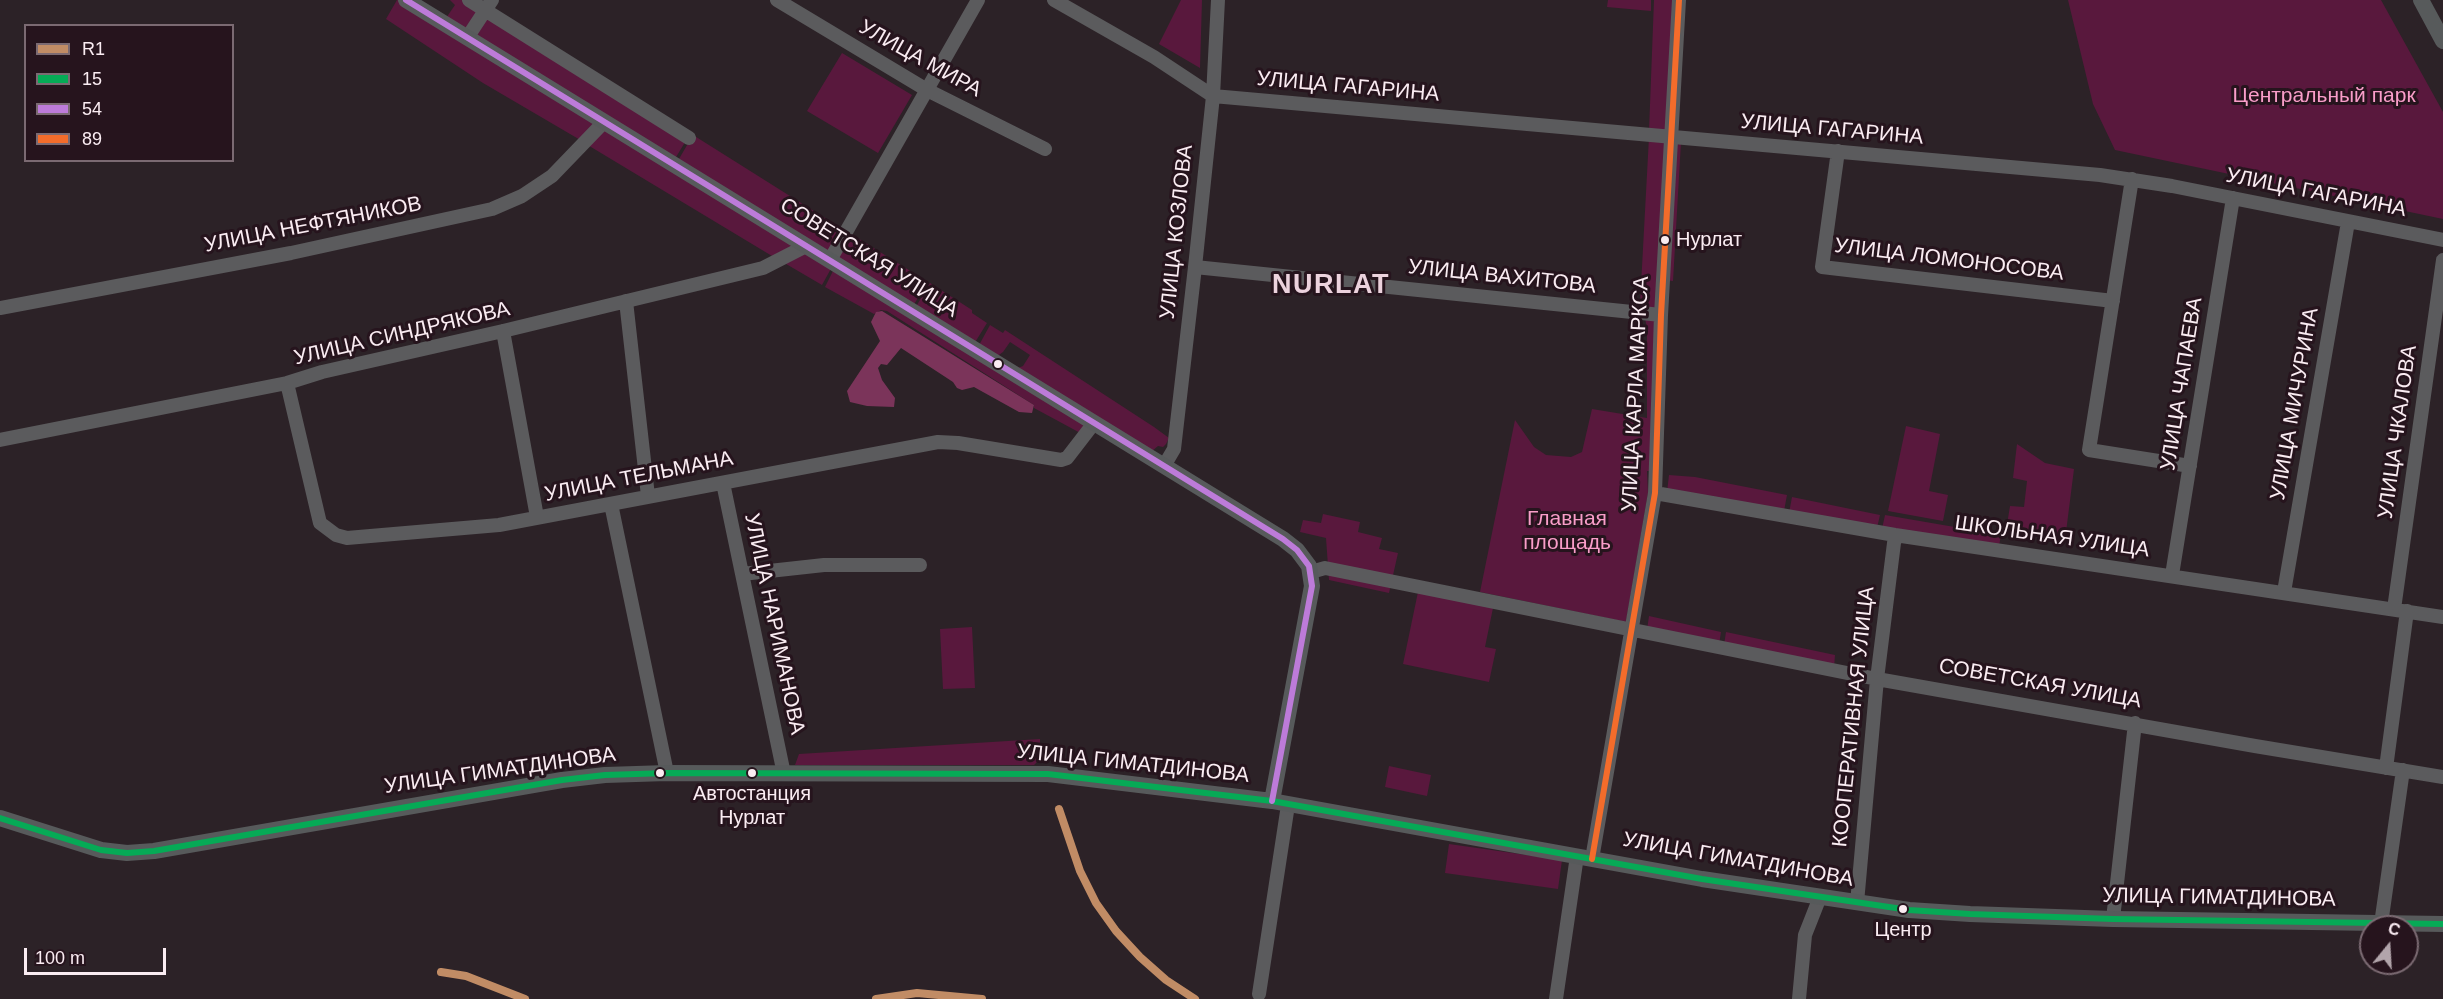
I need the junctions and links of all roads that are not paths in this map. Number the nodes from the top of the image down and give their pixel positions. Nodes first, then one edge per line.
1 (406, 0) edge
2 (469, 0) edge
3 (777, 0) edge
4 (978, 0) edge
5 (1054, 0) edge
6 (1218, 0) edge
7 (1679, 0) edge
8 (2421, 0) edge
9 (489, 5) edge
10 (467, 38) junction
11 (2443, 41) edge
12 (927, 90) junction
13 (1213, 96) junction
14 (604, 122) junction
15 (1672, 136) junction
16 (689, 138) dead end
17 (1045, 149) dead end
18 (1838, 151) junction
19 (2132, 179) junction
20 (2233, 198) junction
21 (2348, 222) junction
22 (2443, 240) edge
23 (806, 246) junction
24 (830, 260) junction
25 (2443, 260) edge
26 (1195, 267) junction
27 (626, 301) junction
28 (2113, 301) junction
29 (0, 308) edge
30 (1661, 315) junction
31 (503, 331) junction
32 (287, 383) junction
33 (1094, 423) junction
34 (0, 440) edge
35 (1164, 466) junction
36 (2190, 466) junction
37 (723, 483) junction
38 (1655, 493) junction
39 (648, 496) junction
40 (611, 504) junction
41 (537, 518) junction
42 (1895, 535) junction
43 (920, 565) dead end
44 (1308, 566) junction
45 (742, 574) junction
46 (2172, 576) junction
47 (2284, 592) junction
48 (2400, 610) junction
49 (2443, 617) edge
50 (1630, 630) junction
51 (1877, 679) junction
52 (2135, 723) junction
53 (2386, 768) junction
54 (2403, 770) junction
55 (667, 773) junction
56 (784, 774) junction
57 (2443, 777) edge
58 (1280, 803) junction
59 (0, 818) edge
60 (1585, 857) junction
61 (1820, 897) junction
62 (1857, 903) junction
63 (2382, 915) edge
64 (2113, 919) junction
65 (2359, 924) edge
66 (2419, 924) edge
67 (2443, 924) edge
68 (1259, 994) dead end
69 (1556, 999) edge
70 (1799, 999) edge

1 - 10 main road, СОВЕТСКАЯ УЛИЦА
2 - 9 street
3 - 12 street, УЛИЦА МИРА
4 - 12 street
5 - 13 street
6 - 13 street, УЛИЦА КОЗЛОВА
7 - 15 street, УЛИЦА КАРЛА МАРКСА
8 - 11 main road
9 - 10 street
9 - 16 street
10 - 14 main road, СОВЕТСКАЯ УЛИЦА
12 - 17 street, УЛИЦА МИРА
12 - 24 street
13 - 15 street, УЛИЦА ГАГАРИНА
13 - 26 street, УЛИЦА КОЗЛОВА
14 - 23 main road, СОВЕТСКАЯ УЛИЦА
14 - 29 street, УЛИЦА НЕФТЯНИКОВ
15 - 18 street, УЛИЦА ГАГАРИНА
15 - 30 street, УЛИЦА КАРЛА МАРКСА
18 - 19 street, УЛИЦА ГАГАРИНА
18 - 28 street, УЛИЦА ЛОМОНОСОВА
19 - 20 street, УЛИЦА ГАГАРИНА
19 - 28 street
20 - 21 street, УЛИЦА ГАГАРИНА
20 - 36 street, УЛИЦА ЧАПАЕВА
21 - 22 street, УЛИЦА ГАГАРИНА
21 - 47 street, УЛИЦА МИЧУРИНА
23 - 24 main road, СОВЕТСКАЯ УЛИЦА
23 - 27 street, УЛИЦА СИНДРЯКОВА
24 - 33 main road, СОВЕТСКАЯ УЛИЦА
25 - 48 street, УЛИЦА ЧКАЛОВА
26 - 30 street, УЛИЦА ВАХИТОВА
26 - 35 street, УЛИЦА КОЗЛОВА
27 - 31 street, УЛИЦА СИНДРЯКОВА
27 - 39 street
28 - 36 street
30 - 38 street, УЛИЦА КАРЛА МАРКСА
31 - 32 street, УЛИЦА СИНДРЯКОВА
31 - 41 street
32 - 34 street, УЛИЦА СИНДРЯКОВА
32 - 41 street, УЛИЦА ТЕЛЬМАНА
33 - 35 main road, СОВЕТСКАЯ УЛИЦА
33 - 37 street, УЛИЦА ТЕЛЬМАНА
35 - 44 main road, СОВЕТСКАЯ УЛИЦА
36 - 46 street, УЛИЦА ЧАПАЕВА
37 - 39 street, УЛИЦА ТЕЛЬМАНА
37 - 45 street, УЛИЦА НАРИМАНОВА
38 - 42 street, ШКОЛЬНАЯ УЛИЦА
38 - 50 street, УЛИЦА КАРЛА МАРКСА
39 - 40 street, УЛИЦА ТЕЛЬМАНА
40 - 41 street, УЛИЦА ТЕЛЬМАНА
40 - 55 street
42 - 46 street, ШКОЛЬНАЯ УЛИЦА
42 - 51 street, КООПЕРАТИВНАЯ УЛИЦА
43 - 45 street
44 - 50 street, СОВЕТСКАЯ УЛИЦА
44 - 58 main road
45 - 56 street, УЛИЦА НАРИМАНОВА
46 - 47 street, ШКОЛЬНАЯ УЛИЦА
47 - 48 street, ШКОЛЬНАЯ УЛИЦА
48 - 49 street, ШКОЛЬНАЯ УЛИЦА
48 - 53 street, УЛИЦА ЧКАЛОВА
50 - 51 street, СОВЕТСКАЯ УЛИЦА
50 - 60 street, УЛИЦА КАРЛА МАРКСА
51 - 52 street, СОВЕТСКАЯ УЛИЦА
51 - 62 street, КООПЕРАТИВНАЯ УЛИЦА
52 - 53 street, СОВЕТСКАЯ УЛИЦА
52 - 64 street
53 - 54 street, СОВЕТСКАЯ УЛИЦА
54 - 57 street, СОВЕТСКАЯ УЛИЦА
54 - 63 street
55 - 56 main road, УЛИЦА ГИМАТДИНОВА
55 - 59 main road, УЛИЦА ГИМАТДИНОВА
56 - 58 main road, УЛИЦА ГИМАТДИНОВА
58 - 60 main road, УЛИЦА ГИМАТДИНОВА
58 - 68 street
60 - 61 main road, УЛИЦА ГИМАТДИНОВА
60 - 69 street, УЛИЦА КАРЛА МАРКСА
61 - 62 main road, УЛИЦА ГИМАТДИНОВА
61 - 70 street
62 - 64 main road, УЛИЦА ГИМАТДИНОВА
64 - 65 main road, УЛИЦА ГИМАТДИНОВА
66 - 67 main road, УЛИЦА ГИМАТДИНОВА

